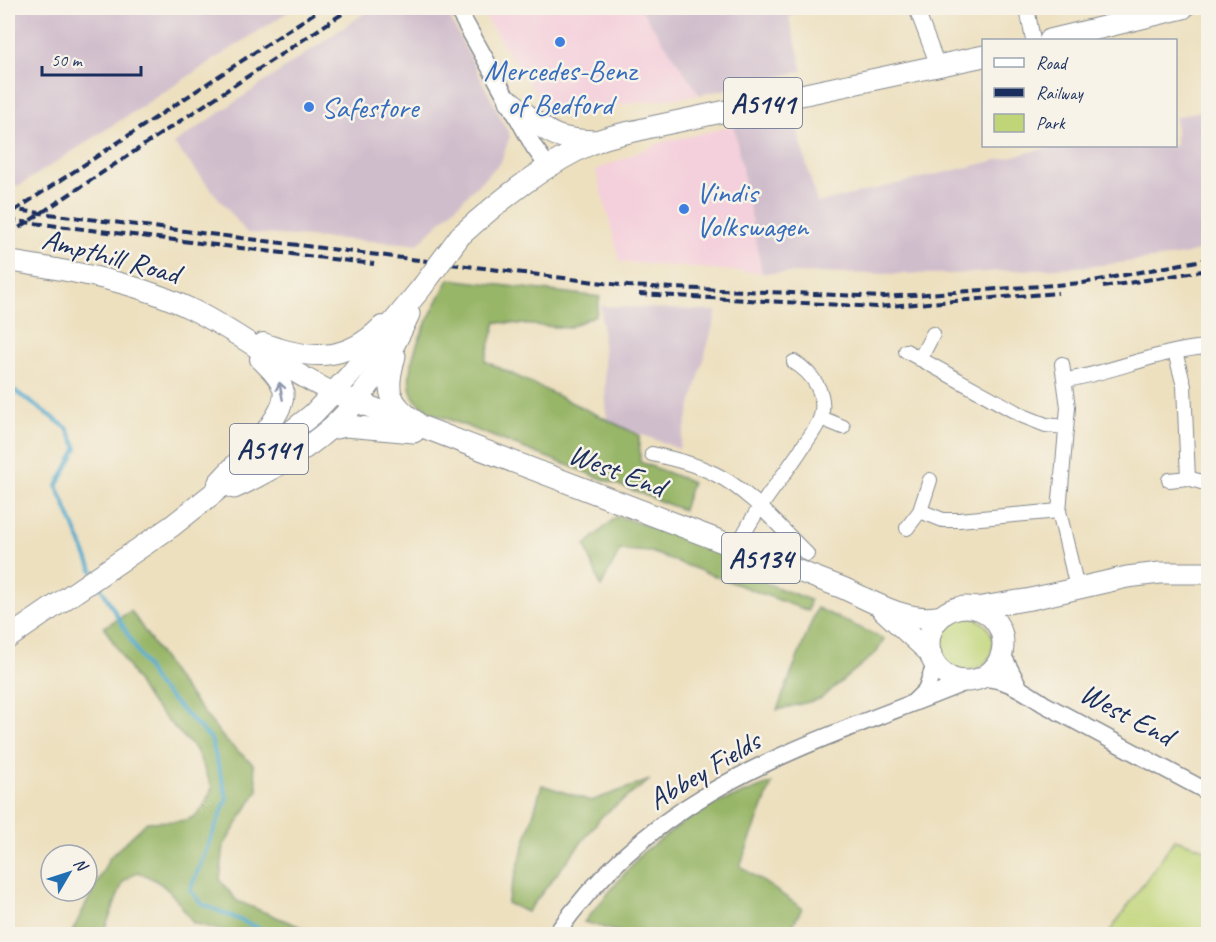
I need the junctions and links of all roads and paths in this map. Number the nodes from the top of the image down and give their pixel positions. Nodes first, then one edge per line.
1 (457, 8) edge
2 (916, 8) edge
3 (1027, 8) edge
4 (1183, 8) edge
5 (1033, 39) edge
6 (1054, 39) edge
7 (982, 56) edge
8 (938, 66) junction
9 (510, 101) junction
10 (598, 141) junction
11 (549, 168) junction
12 (8, 261) edge
13 (422, 287) junction
14 (403, 327) junction
15 (230, 330) junction
16 (933, 334) dead end
17 (1209, 347) edge
18 (906, 351) dead end
19 (1175, 352) junction
20 (920, 358) junction
21 (794, 362) dead end
22 (1062, 364) dead end
23 (1066, 380) junction
24 (334, 393) junction
25 (355, 403) junction
26 (821, 418) junction
27 (843, 427) dead end
28 (1065, 428) junction
29 (331, 429) junction
30 (433, 432) junction
31 (652, 454) dead end
32 (1188, 478) junction
33 (930, 480) dead end
34 (1169, 480) dead end
35 (1208, 484) edge
36 (201, 503) junction
37 (759, 509) junction
38 (920, 511) junction
39 (1059, 511) junction
40 (907, 528) dead end
41 (738, 549) junction
42 (807, 554) dead end
43 (1209, 573) edge
44 (1077, 588) junction
45 (1031, 600) junction
46 (878, 605) junction
47 (976, 608) junction
48 (942, 616) junction
49 (8, 638) edge
50 (1001, 644) junction
51 (933, 659) junction
52 (973, 680) junction
53 (1019, 687) junction
54 (915, 702) junction
55 (1209, 792) edge
56 (556, 934) edge

1 - 9 street
2 - 8 street
3 - 5 street
4 - 6 main road
7 - 8 main road, A5141
8 - 10 main road, A5141
9 - 10 main road
9 - 11 street
10 - 11 main road, A5141
11 - 13 main road, A5141, bridge
12 - 15 main road, Ampthill Road
13 - 14 main road
13 - 15 main road, Ampthill Road
13 - 24 main road, A5141
14 - 25 main road
14 - 30 main road
15 - 24 main road, Ampthill Road
36 -> 15 main road
16 - 20 street
17 - 19 street
18 - 20 street
19 - 23 street
19 - 32 street
20 - 28 street
21 - 26 street
22 - 23 street
23 - 28 street
24 - 25 main road, West End / A5134
24 - 36 main road, A5141
25 - 29 main road
25 - 30 main road, West End / A5134
26 - 27 street
26 - 37 street
28 - 39 street
29 - 30 main road
29 - 36 main road
30 - 41 main road, West End / A5134
31 - 37 street
32 - 34 street
32 - 35 street
33 - 38 street
36 - 49 main road, A5141
37 - 41 street
37 - 42 street
38 - 39 street
38 - 40 street
39 - 44 street
41 - 46 main road, West End / A5134
43 - 44 main road, A5134
44 - 45 main road, A5134
45 - 47 main road, A5134
45 - 50 main road, A5134
46 - 48 main road, West End / A5134
46 - 51 main road, West End / A5134
47 - 48 main road, A5134
47 - 50 main road
48 - 51 main road
50 - 52 main road, A5134
50 - 53 street, West End
51 - 52 main road, A5134
51 - 54 street
52 - 53 street, West End
52 - 54 street, Abbey Fields
53 - 55 street, West End
54 - 56 street, Abbey Fields

